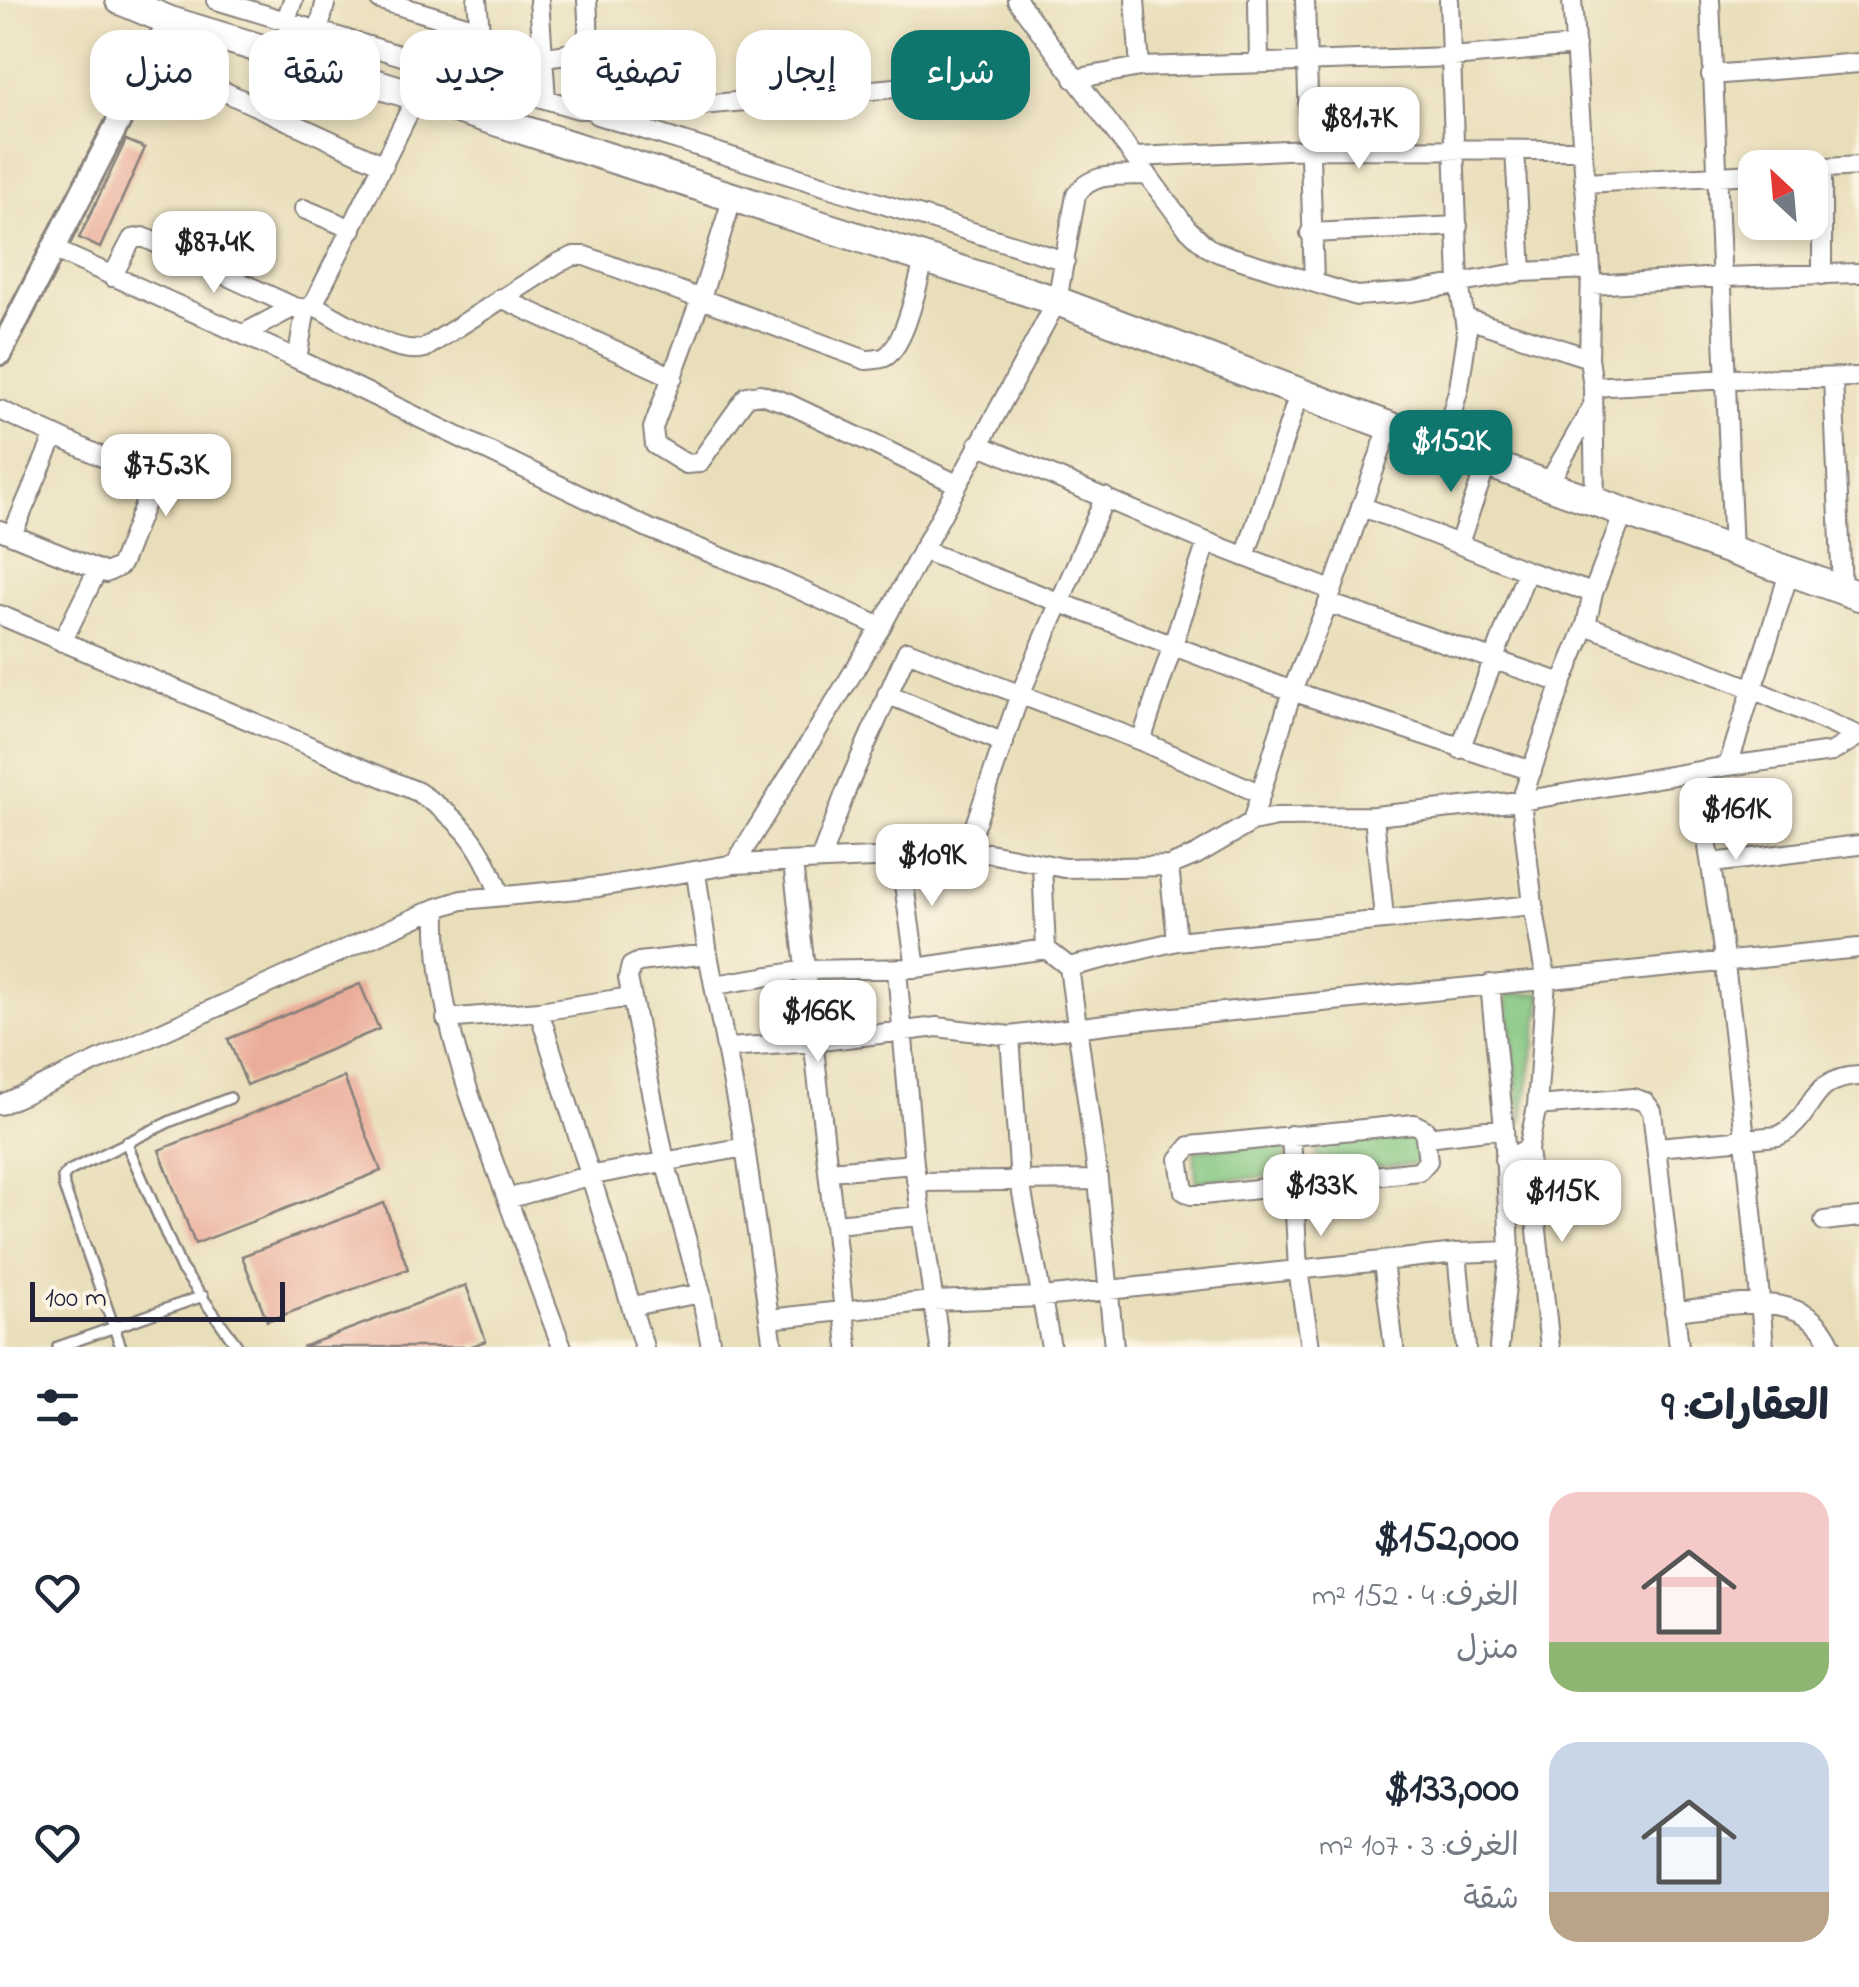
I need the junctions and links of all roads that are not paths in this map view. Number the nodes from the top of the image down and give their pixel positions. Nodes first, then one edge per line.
1 (120, 0) edge
2 (216, 0) edge
3 (294, 0) edge
4 (326, 0) edge
5 (380, 0) edge
6 (476, 0) edge
7 (538, 0) edge
8 (587, 0) edge
9 (1135, 0) edge
10 (1258, 0) edge
11 (1305, 0) edge
12 (1449, 0) edge
13 (1572, 0) edge
14 (1710, 0) edge
15 (1025, 5) edge
16 (170, 21) junction
17 (285, 22) junction
18 (165, 30) edge
19 (311, 30) edge
20 (318, 30) edge
21 (480, 30) joint
22 (1576, 46) junction
23 (543, 57) junction
24 (1452, 57) junction
25 (1259, 62) junction
26 (1305, 63) junction
27 (1859, 63) edge
28 (1140, 67) junction
29 (1711, 75) junction
30 (1074, 79) junction
31 (891, 88) edge
32 (400, 91) edge
33 (229, 93) edge
34 (541, 98) edge
35 (546, 99) junction
36 (561, 104) edge
37 (716, 104) edge
38 (116, 120) edge
39 (406, 120) edge
40 (493, 120) edge
41 (613, 120) edge
42 (1454, 147) junction
43 (1308, 149) junction
44 (1515, 150) junction
45 (1581, 150) junction
46 (1136, 158) junction
47 (384, 165) junction
48 (1859, 166) edge
49 (1828, 167) edge
50 (1738, 175) edge
51 (1148, 176) junction
52 (1716, 177) junction
53 (1584, 182) junction
54 (733, 197) junction
55 (304, 209) dead end
56 (1458, 226) junction
57 (352, 229) junction
58 (1310, 234) junction
59 (1820, 240) edge
60 (51, 248) junction
61 (924, 261) junction
62 (1065, 261) junction
63 (1522, 272) junction
64 (1859, 274) edge
65 (112, 276) junction
66 (1721, 276) junction
67 (1822, 276) junction
68 (1591, 277) junction
69 (1314, 282) junction
70 (1459, 283) junction
71 (501, 298) junction
72 (702, 298) junction
73 (1057, 301) junction
74 (304, 307) junction
75 (1465, 318) junction
76 (243, 334) junction
77 (0, 353) edge
78 (1588, 358) junction
79 (297, 359) junction
80 (673, 376) junction
81 (1859, 376) edge
82 (1727, 378) junction
83 (1833, 378) junction
84 (1592, 387) junction
85 (1300, 392) junction
86 (1592, 407) junction
87 (0, 410) edge
88 (1390, 424) junction
89 (54, 437) junction
90 (978, 444) junction
91 (1443, 444) junction
92 (1487, 463) junction
93 (957, 484) junction
94 (1548, 484) junction
95 (1106, 497) junction
96 (1595, 502) junction
97 (1361, 506) junction
98 (1624, 512) junction
99 (6, 533) edge
100 (1207, 542) junction
101 (1459, 543) junction
102 (922, 550) junction
103 (1733, 552) junction
104 (1245, 557) junction
105 (98, 571) junction
106 (1526, 571) junction
107 (1788, 573) junction
108 (1594, 593) junction
109 (1851, 593) edge
110 (1329, 596) junction
111 (1059, 600) junction
112 (0, 615) edge
113 (1586, 625) junction
114 (878, 632) junction
115 (62, 642) junction
116 (1170, 646) junction
117 (907, 651) junction
118 (1494, 662) junction
119 (1562, 683) junction
120 (1753, 689) junction
121 (1292, 691) junction
122 (887, 694) junction
123 (1019, 697) junction
124 (1859, 736) edge
125 (1141, 741) junction
126 (1004, 743) junction
127 (1460, 749) junction
128 (1728, 766) junction
129 (1532, 771) junction
130 (1696, 773) junction
131 (1261, 794) junction
132 (1521, 802) junction
133 (1374, 816) junction
134 (1252, 822) junction
135 (1859, 845) edge
136 (965, 854) junction
137 (900, 857) junction
138 (820, 860) junction
139 (793, 863) junction
140 (1712, 863) junction
141 (736, 864) junction
142 (1042, 865) junction
143 (1169, 866) junction
144 (696, 873) junction
145 (500, 896) junction
146 (1532, 905) junction
147 (436, 908) junction
148 (1384, 918) junction
149 (1177, 941) junction
150 (1859, 948) edge
151 (1046, 950) junction
152 (708, 954) junction
153 (1723, 961) junction
154 (1069, 967) junction
155 (906, 969) junction
156 (807, 970) junction
157 (1546, 980) junction
158 (1490, 984) junction
159 (714, 985) junction
160 (631, 997) junction
161 (539, 1011) junction
162 (446, 1020) junction
163 (903, 1030) junction
164 (1080, 1030) junction
165 (1010, 1036) junction
166 (814, 1042) junction
167 (728, 1048) junction
168 (1859, 1076) edge
169 (230, 1098) dead end
170 (0, 1106) edge
171 (1537, 1106) junction
172 (1504, 1128) junction
173 (1291, 1135) junction
174 (1426, 1137) junction
175 (1746, 1137) junction
176 (126, 1142) junction
177 (746, 1147) junction
178 (1658, 1147) junction
179 (1528, 1149) junction
180 (1504, 1159) junction
181 (665, 1161) junction
182 (829, 1171) junction
183 (915, 1173) junction
184 (588, 1176) junction
185 (1098, 1180) junction
186 (1020, 1182) junction
187 (1296, 1184) junction
188 (507, 1199) junction
189 (921, 1216) junction
190 (1859, 1217) edge
191 (1824, 1222) dead end
192 (835, 1224) junction
193 (1510, 1251) junction
194 (1457, 1253) junction
195 (1383, 1262) junction
196 (1298, 1270) junction
197 (1108, 1288) junction
198 (701, 1292) junction
199 (202, 1296) junction
200 (1043, 1297) junction
201 (932, 1301) junction
202 (1760, 1304) junction
203 (632, 1306) junction
204 (844, 1310) junction
205 (1674, 1310) junction
206 (769, 1318) junction
207 (115, 1327) junction
208 (58, 1347) edge
209 (120, 1347) edge
210 (238, 1347) edge
211 (562, 1347) edge
212 (644, 1347) edge
213 (711, 1347) edge
214 (773, 1347) edge
215 (848, 1347) edge
216 (940, 1347) edge
217 (1052, 1347) edge
218 (1114, 1347) edge
219 (1310, 1347) edge
220 (1394, 1347) edge
221 (1466, 1347) edge
222 (1500, 1347) edge
223 (1550, 1347) edge
224 (1680, 1347) edge
225 (1764, 1347) edge
226 (1832, 1347) edge

1 - 16 main road
2 - 17 street
3 - 17 street
4 - 20 street
5 - 21 street
6 - 21 street
7 - 23 street
8 - 23 street
9 - 28 street
10 - 25 street
11 - 26 street
12 - 24 street
13 - 22 street
14 - 29 street
15 - 30 street
16 - 18 main road
16 - 32 main road
17 - 19 street
22 - 24 street
22 - 45 street
23 - 35 street
24 - 26 street
24 - 42 street
25 - 26 street
25 - 28 street
26 - 43 street
27 - 29 street
28 - 30 street
29 - 52 street
30 - 46 street
31 - 37 street
33 - 47 street
34 - 35 street
35 - 36 street
38 - 60 main road
39 - 47 street
40 - 54 main road
41 - 62 street
42 - 43 street
42 - 44 street
42 - 56 street
43 - 46 street
43 - 58 street
44 - 45 street
44 - 63 street
45 - 53 street
46 - 51 street
47 - 57 street
48 - 49 street
50 - 52 street
51 - 62 street
51 - 69 street
52 - 53 street
52 - 66 street
53 - 68 street
54 - 61 main road
54 - 72 street
55 - 57 street
56 - 58 street
56 - 70 street
57 - 74 street
58 - 69 street
59 - 67 street
60 - 65 street
60 - 77 main road
61 - 72 street
61 - 73 main road
62 - 73 street
63 - 68 street
63 - 70 street
64 - 67 street
65 - 74 street
65 - 76 street
66 - 67 street
66 - 68 street
66 - 82 street
68 - 78 street
69 - 70 street
70 - 75 street
71 - 72 street
71 - 74 street
71 - 80 street
72 - 80 street
73 - 85 main road
73 - 90 street
74 - 76 street
74 - 79 street
75 - 78 street
75 - 91 street
76 - 79 street
78 - 84 street
79 - 114 street
80 - 93 street
81 - 83 street
82 - 83 street
82 - 84 street
82 - 103 street
83 - 109 street
84 - 86 street
85 - 88 main road
85 - 104 street
86 - 94 street
86 - 96 street
87 - 89 street
88 - 91 main road
88 - 97 street
89 - 99 street
89 - 105 street
90 - 93 street
90 - 95 street
91 - 92 main road
92 - 94 main road
92 - 101 street
93 - 102 street
94 - 96 main road
95 - 100 street
95 - 111 street
96 - 98 main road
97 - 101 street
97 - 110 street
98 - 103 main road
98 - 108 street
99 - 105 street
100 - 104 street
100 - 116 street
101 - 106 street
102 - 111 street
102 - 114 street
103 - 107 main road
104 - 110 street
105 - 115 street
106 - 108 street
106 - 118 street
107 - 109 main road
107 - 120 street
108 - 113 street
110 - 118 street
110 - 121 street
111 - 116 street
111 - 123 street
112 - 115 street
113 - 119 street
113 - 120 street
114 - 117 street
114 - 141 street
115 - 145 street
116 - 121 street
116 - 125 street
117 - 122 street
117 - 123 street
118 - 119 street
118 - 127 street
119 - 129 street
120 - 124 street
120 - 128 street
121 - 127 street
121 - 131 street
122 - 126 street
122 - 138 street
123 - 125 street
123 - 126 street
124 - 128 street
125 - 131 street
126 - 136 street
127 - 129 street
128 - 130 street
129 - 132 street
130 - 132 street
130 - 140 street
131 - 134 street
132 - 133 street
132 - 146 street
133 - 134 street
133 - 148 street
134 - 143 street
135 - 140 street
136 - 137 street
136 - 142 street
137 - 138 street
137 - 155 street
138 - 139 street
139 - 141 street
139 - 156 street
140 - 153 street
141 - 144 street
142 - 143 street
142 - 151 street
143 - 149 street
144 - 145 street
144 - 152 street
145 - 147 street
146 - 148 street
146 - 157 street
147 - 162 street
147 - 170 street
148 - 149 street
149 - 154 street
150 - 153 street
151 - 154 street
151 - 155 street
152 - 159 street
152 - 160 street
153 - 157 street
153 - 175 street
154 - 164 street
155 - 156 street
155 - 163 street
156 - 159 street
156 - 166 street
157 - 158 street
157 - 171 street
158 - 164 street
158 - 172 street
159 - 167 street
160 - 161 street
160 - 181 street
161 - 162 street
161 - 184 street
162 - 188 street
163 - 165 street
163 - 166 street
163 - 183 street
164 - 165 street
164 - 185 street
165 - 186 street
166 - 167 street
166 - 182 street
167 - 177 street
168 - 175 street
169 - 176 lane
171 - 178 street
171 - 179 street
172 - 174 street
172 - 180 street
173 - 174 street
173 - 187 street
173 - 187 street
174 - 187 street
175 - 178 street
175 - 202 street
176 - 199 lane
176 - 207 lane
177 - 181 street
177 - 206 street
178 - 205 street
179 - 180 street
179 - 223 street
180 - 193 street
181 - 184 street
181 - 198 street
182 - 183 street
182 - 192 street
183 - 186 street
183 - 189 street
184 - 188 street
184 - 203 street
185 - 186 street
185 - 197 street
186 - 200 street
187 - 196 street
188 - 211 street
189 - 192 street
189 - 201 street
190 - 191 street
192 - 204 street
193 - 194 street
193 - 222 street
194 - 195 street
194 - 221 street
195 - 196 street
195 - 220 street
196 - 197 street
196 - 219 street
197 - 200 street
197 - 218 street
198 - 203 street
198 - 213 street
199 - 207 lane
199 - 210 lane
200 - 201 street
200 - 217 street
201 - 204 street
201 - 216 street
202 - 205 street
202 - 225 street
202 - 226 street
203 - 212 street
204 - 206 street
204 - 215 street
205 - 224 street
206 - 214 street
207 - 208 lane
207 - 209 lane

